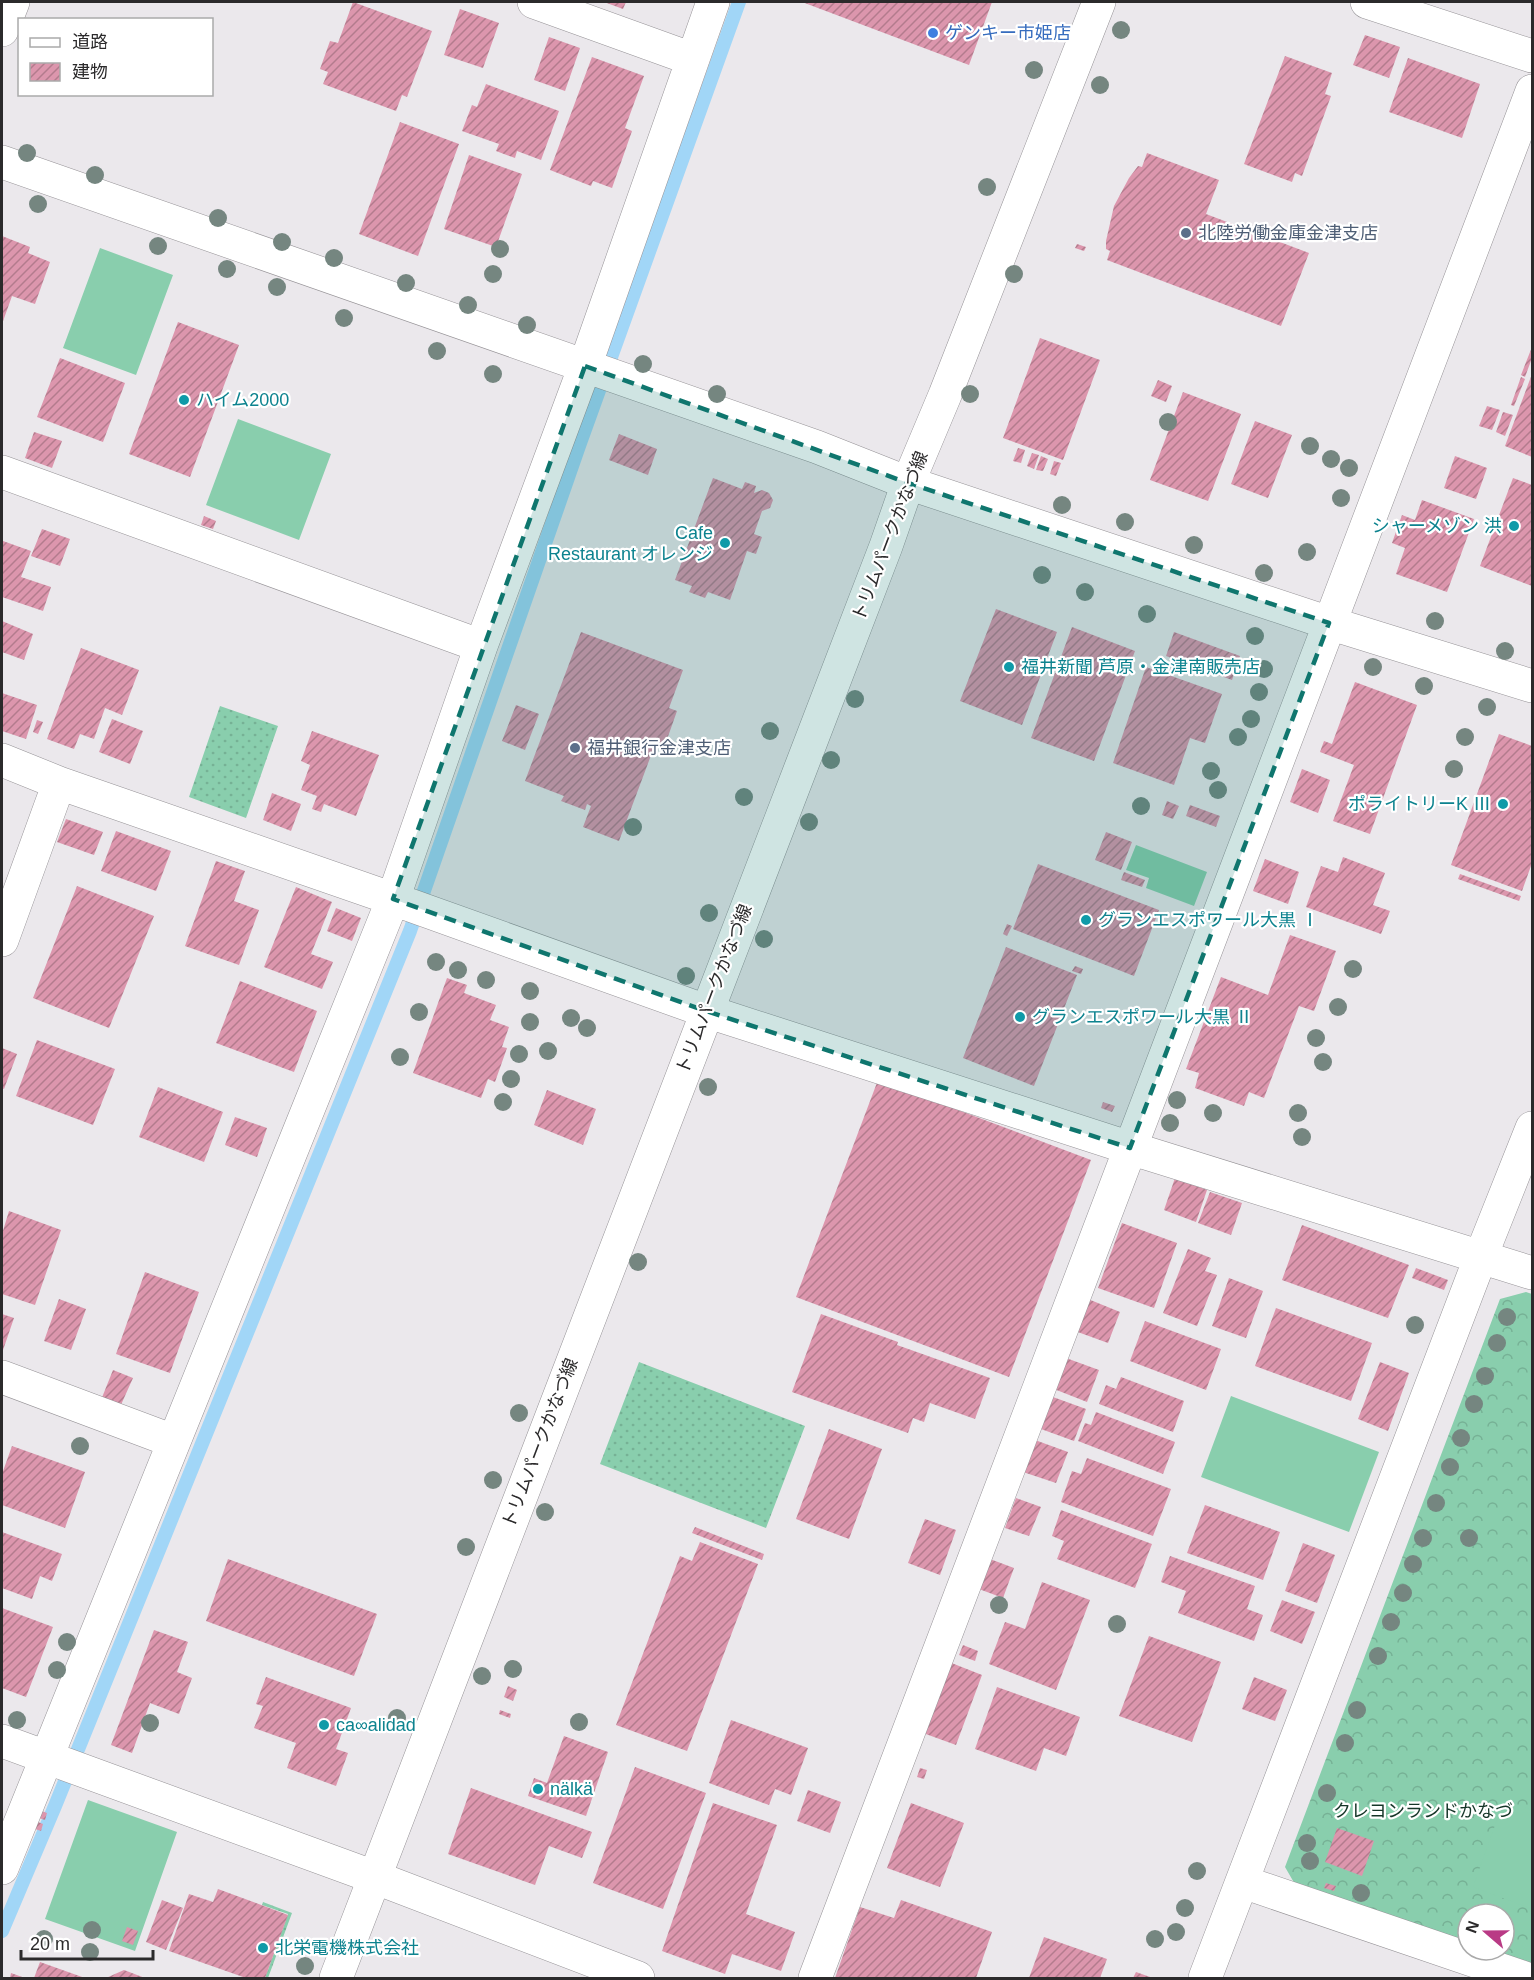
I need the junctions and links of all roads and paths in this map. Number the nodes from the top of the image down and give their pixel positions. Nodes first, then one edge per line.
1 (13, 2) edge
2 (534, 2) edge
3 (713, 2) edge
4 (1099, 2) edge
5 (1367, 2) edge
6 (2, 30) edge
7 (1533, 56) edge
8 (692, 59) junction
9 (1533, 91) edge
10 (2, 162) edge
11 (585, 366) junction
12 (2, 472) edge
13 (908, 483) junction
14 (1329, 623) junction
15 (481, 646) junction
16 (1533, 686) edge
17 (2, 760) edge
18 (60, 783) junction
19 (393, 899) junction
20 (2, 940) edge
21 (706, 1011) junction
22 (1533, 1128) edge
23 (1130, 1148) junction
24 (1481, 1256) junction
25 (1533, 1274) edge
26 (2, 1377) edge
27 (173, 1441) junction
28 (2, 1741) edge
29 (47, 1757) junction
30 (2, 1868) edge
31 (374, 1877) junction
32 (1243, 1881) junction
33 (336, 1978) edge
34 (638, 1978) edge
35 (815, 1978) edge
36 (1205, 1978) edge
37 (1525, 1978) edge

1 - 6 street
2 - 8 street
3 - 8 street
4 - 13 street, トリムパークかなづ線
5 - 7 street
8 - 11 street
9 - 14 street
10 - 11 street
11 - 13 street
11 - 15 street
12 - 15 street
13 - 14 street
13 - 21 street, トリムパークかなづ線
14 - 16 street
14 - 23 street
15 - 19 street
17 - 18 street
18 - 19 street
18 - 20 street
19 - 21 street
19 - 27 street
21 - 23 street
21 - 31 street, トリムパークかなづ線
22 - 24 street
23 - 24 street
23 - 35 street
24 - 25 street
24 - 32 street
26 - 27 street
27 - 29 street
28 - 29 street
29 - 30 street
29 - 31 street
31 - 33 street, トリムパークかなづ線
31 - 34 street
32 - 36 street
32 - 37 street

